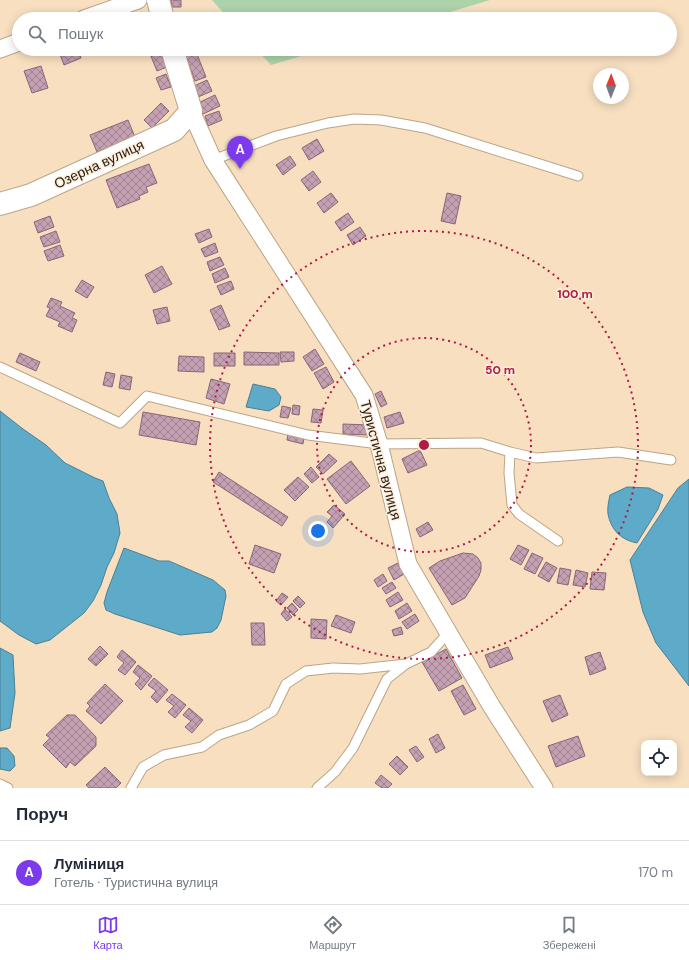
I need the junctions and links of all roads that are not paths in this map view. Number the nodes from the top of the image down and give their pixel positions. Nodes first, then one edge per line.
1 (138, 0) edge
2 (158, 0) edge
3 (104, 12) edge
4 (162, 12) edge
5 (12, 45) edge
6 (0, 49) edge
7 (174, 56) edge
8 (191, 111) junction
9 (213, 160) junction
10 (578, 176) dead end
11 (0, 204) edge
12 (0, 367) edge
13 (379, 444) junction
14 (510, 452) junction
15 (671, 460) dead end
16 (558, 541) dead end
17 (449, 632) junction
18 (406, 664) junction
19 (0, 784) edge
20 (8, 788) edge
21 (131, 788) edge
22 (317, 788) edge
23 (544, 788) edge

1 - 3 street
2 - 4 street
5 - 6 street
7 - 8 street, Туристична вулиця
8 - 9 street, Туристична вулиця
8 - 11 street, Озерна вулиця
9 - 10 lane
9 - 13 street, Туристична вулиця
12 - 13 lane
13 - 14 lane
13 - 17 street, Туристична вулиця
14 - 15 lane
14 - 16 lane
17 - 18 lane
17 - 23 street, Туристична вулиця
18 - 21 lane
18 - 22 lane
19 - 20 lane

